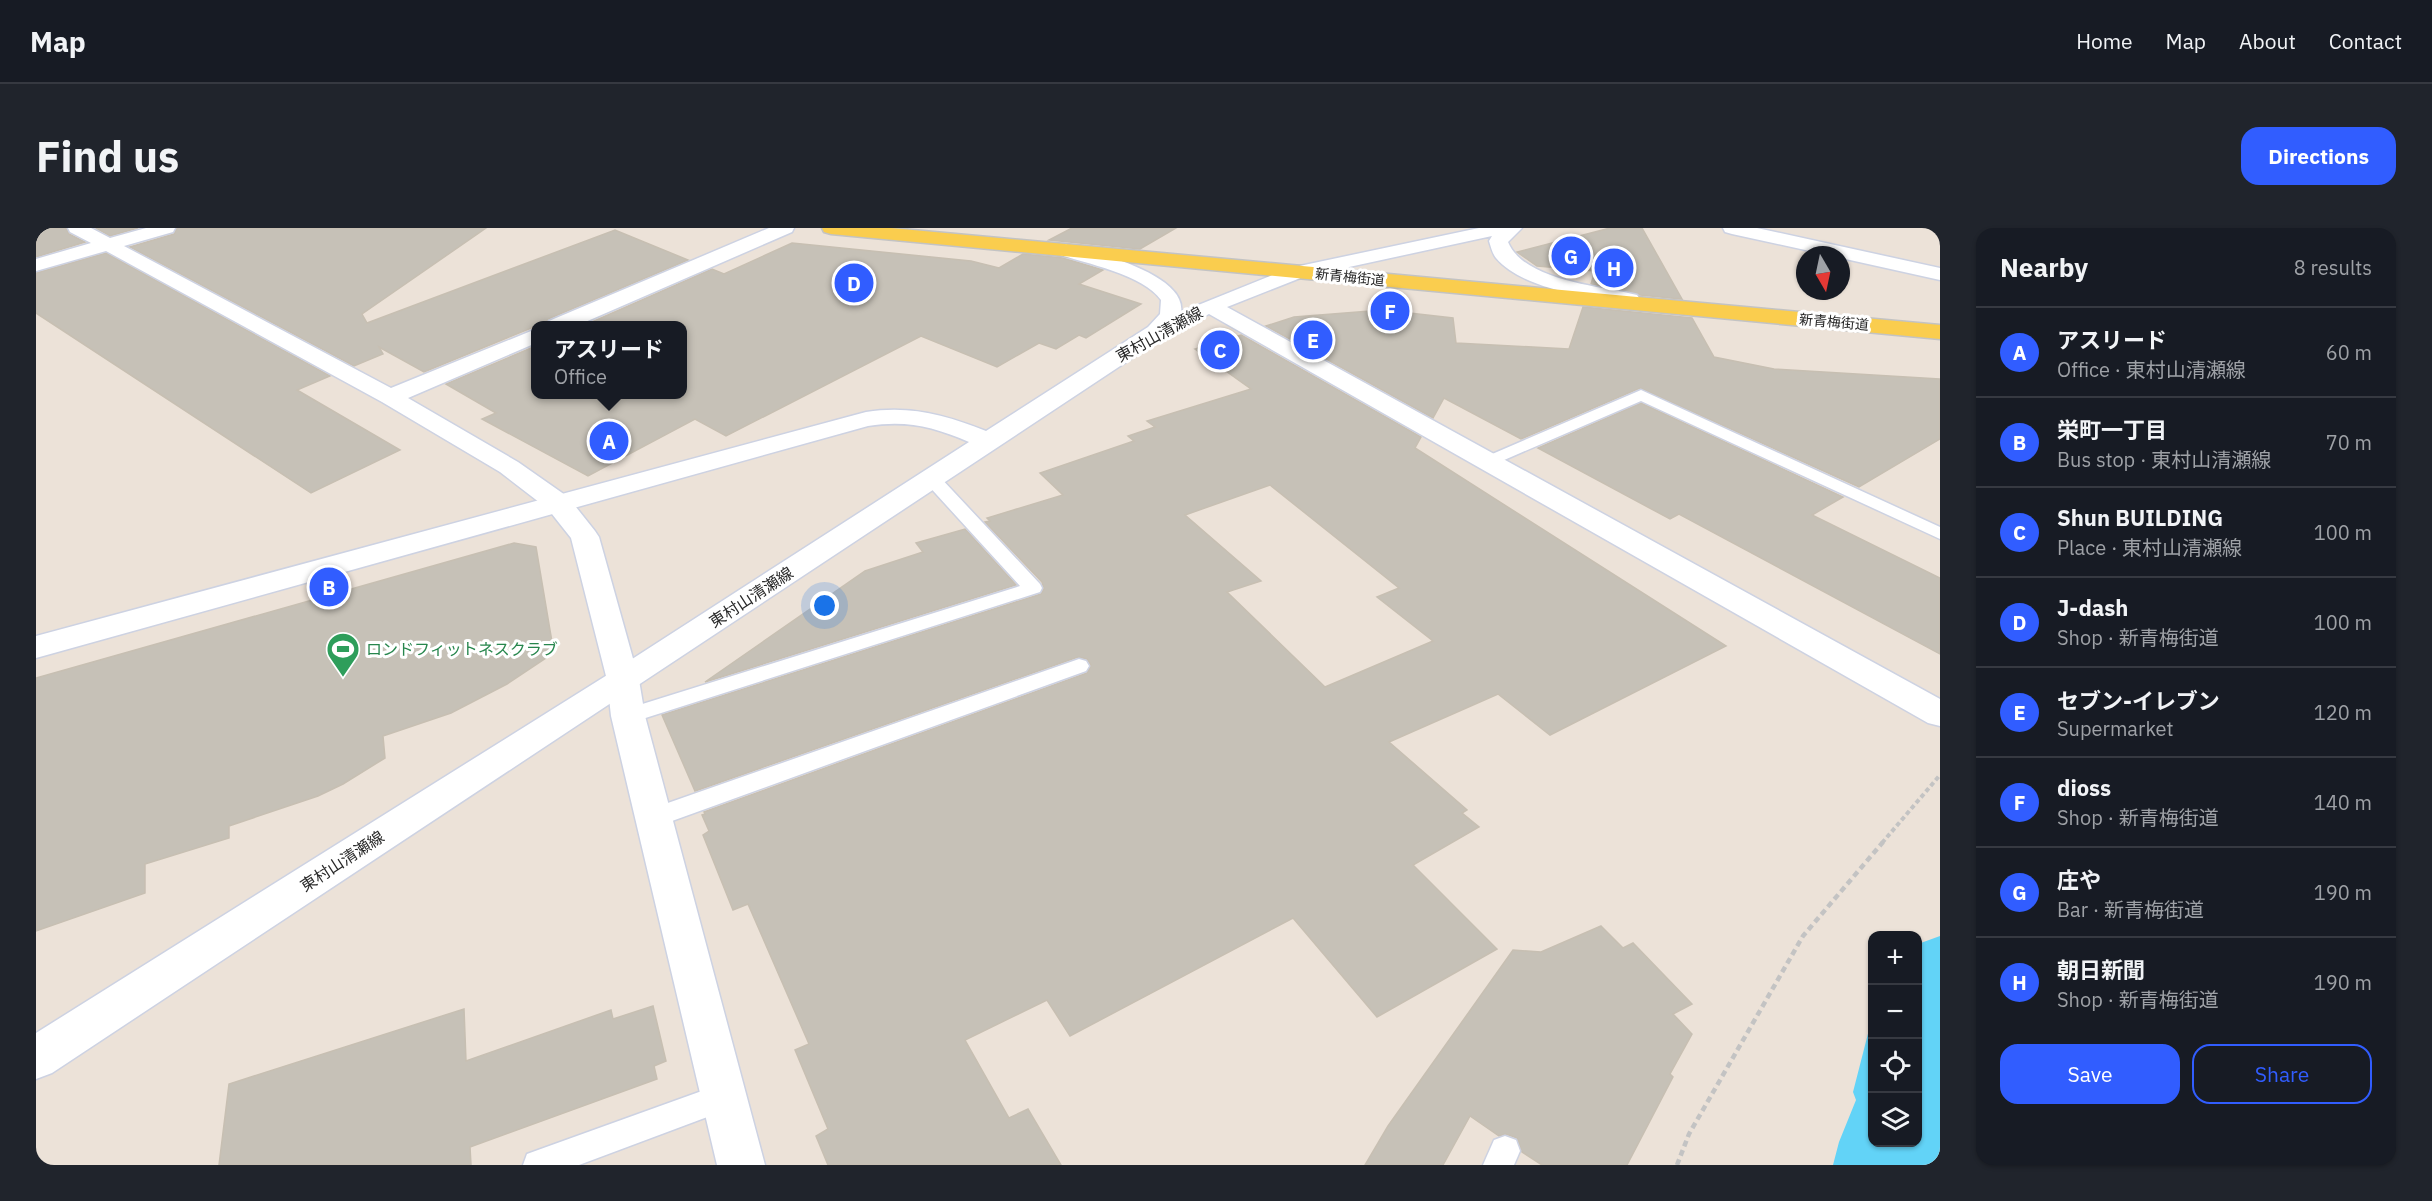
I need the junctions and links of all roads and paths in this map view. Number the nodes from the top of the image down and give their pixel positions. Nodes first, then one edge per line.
1 (77, 228) edge
2 (166, 228) edge
3 (785, 228) edge
4 (831, 228) edge
5 (1505, 228) edge
6 (1513, 228) edge
7 (1732, 228) edge
8 (905, 232) edge
9 (107, 245) junction
10 (1064, 250) junction
11 (36, 266) edge
12 (1297, 272) junction
13 (1940, 274) edge
14 (1564, 298) junction
15 (1630, 299) junction
16 (1210, 306) junction
17 (1940, 313) edge
18 (569, 321) edge
19 (1156, 332) junction
20 (1940, 332) edge
21 (531, 337) edge
22 (1818, 341) dead end
23 (390, 397) junction
24 (988, 441) junction
25 (1489, 461) junction
26 (932, 479) junction
27 (558, 503) junction
28 (1940, 534) edge
29 (36, 647) edge
30 (1079, 666) dead end
31 (626, 698) junction
32 (1940, 714) edge
33 (1940, 775) edge
34 (652, 818) junction
35 (36, 1058) edge
36 (724, 1097) junction
37 (538, 1165) edge
38 (741, 1165) edge
39 (1677, 1165) edge

1 - 9 street
2 - 9 street
3 - 18 street
4 - 8 main road, 新青梅街道
5 - 12 street, 東村山清瀬線
6 - 15 street
7 - 13 street
8 - 10 main road, 新青梅街道
9 - 11 street
9 - 23 street
10 - 12 main road, 新青梅街道
10 - 19 street
12 - 14 main road, 新青梅街道
12 - 16 street, 東村山清瀬線
14 - 15 main road
14 - 20 main road, 新青梅街道
14 - 22 main road
15 - 17 main road
16 - 19 street, 東村山清瀬線
16 - 25 street
19 - 24 street, 東村山清瀬線
21 - 23 street
23 - 27 street
24 - 26 street, 東村山清瀬線
24 - 27 street
25 - 28 lane
25 - 32 street
26 - 31 street, 東村山清瀬線
26 - 31 lane
27 - 29 street
27 - 31 street
30 - 34 lane
31 - 34 street
31 - 35 street, 東村山清瀬線
33 - 39 path
34 - 36 street
36 - 37 lane
36 - 38 street

